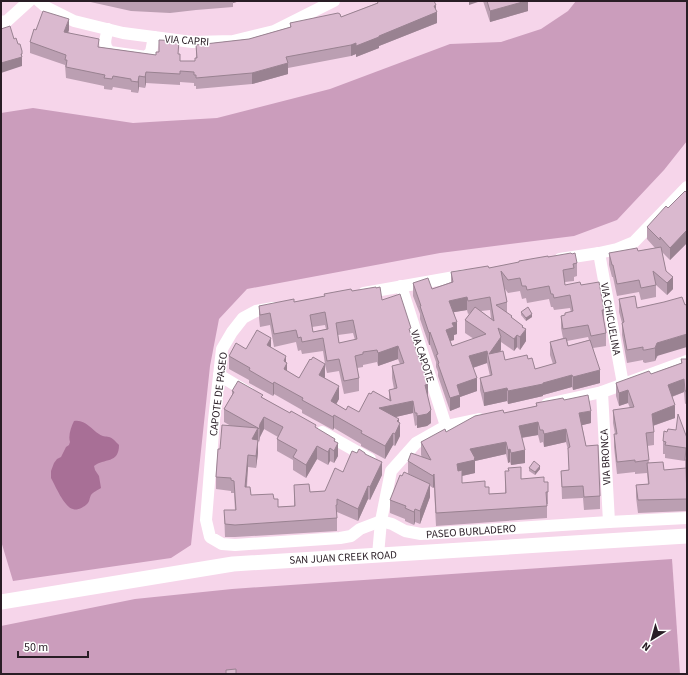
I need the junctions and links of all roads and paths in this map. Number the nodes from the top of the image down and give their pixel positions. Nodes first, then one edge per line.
1 (29, 1) edge
2 (39, 1) edge
3 (333, 6) edge
4 (1, 22) edge
5 (108, 29) junction
6 (154, 37) junction
7 (687, 187) edge
8 (599, 254) junction
9 (548, 261) edge
10 (476, 273) edge
11 (401, 286) junction
12 (350, 295) edge
13 (287, 306) edge
14 (687, 361) edge
15 (219, 375) junction
16 (623, 384) junction
17 (602, 392) junction
18 (260, 398) edge
19 (539, 405) edge
20 (493, 416) edge
21 (446, 426) junction
22 (315, 429) edge
23 (384, 467) junction
24 (687, 518) edge
25 (381, 521) junction
26 (609, 522) junction
27 (687, 536) edge
28 (378, 555) junction
29 (1, 602) edge

1 - 4 street
2 - 5 street, VIA CAPRI
3 - 6 street, VIA CAPRI
5 - 6 street, VIA CAPRI
5 - 6 street
7 - 8 street
8 - 9 street
8 - 16 street, VIA CHICUELINA
10 - 11 street
11 - 12 street
11 - 21 street, VIA CAPOTE
13 - 15 street, CAPOTE DE PASEO
14 - 16 street
15 - 18 street
15 - 25 street, CAPOTE DE PASEO
16 - 17 street
17 - 19 street
17 - 26 street, VIA BRONCA
20 - 21 street
21 - 23 street
22 - 23 street
23 - 25 street
24 - 26 street, PASEO BURLADERO
25 - 26 street, PASEO BURLADERO
25 - 28 street
27 - 28 main road, SAN JUAN CREEK ROAD
28 - 29 main road, SAN JUAN CREEK ROAD

